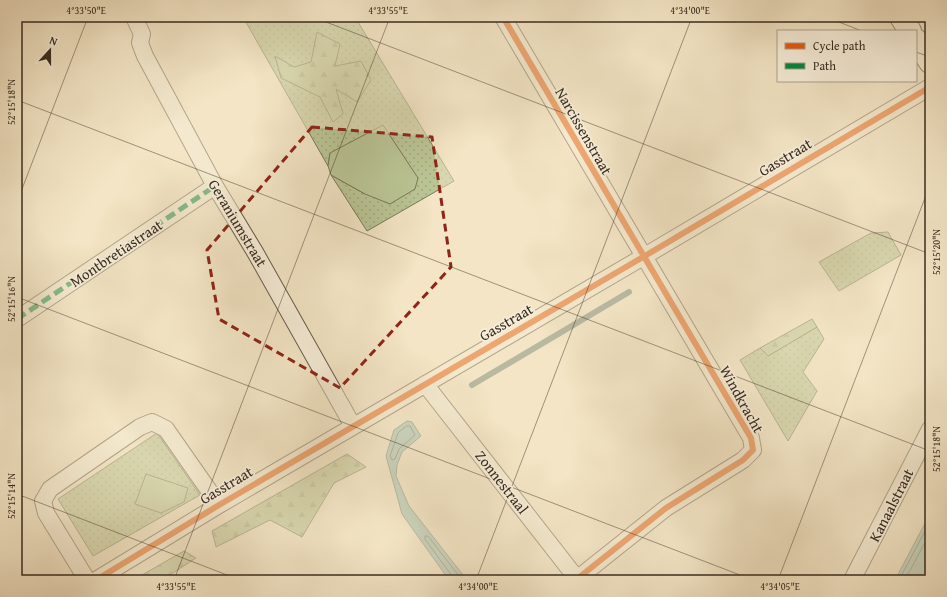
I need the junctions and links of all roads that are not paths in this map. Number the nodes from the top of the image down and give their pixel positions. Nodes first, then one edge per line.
1 (134, 17) edge
2 (503, 17) edge
3 (901, 17) edge
4 (909, 30) edge
5 (917, 42) edge
6 (930, 62) edge
7 (930, 87) edge
8 (215, 186) junction
9 (643, 257) junction
10 (17, 319) edge
11 (425, 384) junction
12 (353, 426) junction
13 (930, 429) edge
14 (219, 505) junction
15 (578, 579) edge
16 (87, 580) edge
17 (96, 580) edge
18 (852, 580) edge

1 - 8 street, Geraniumstraat
2 - 9 street, Narcissenstraat
3 - 4 main road
5 - 6 main road
7 - 9 street, Gasstraat
8 - 10 street, Montbretiastraat
8 - 12 street, Geraniumstraat
9 - 11 street, Gasstraat
9 - 15 street, Windkracht
11 - 12 street, Gasstraat
11 - 15 street, Zonnestraal
12 - 14 street, Gasstraat
13 - 18 street, Kanaalstraat
14 - 16 street, Gasstraat
14 - 17 street, Gasstraat

